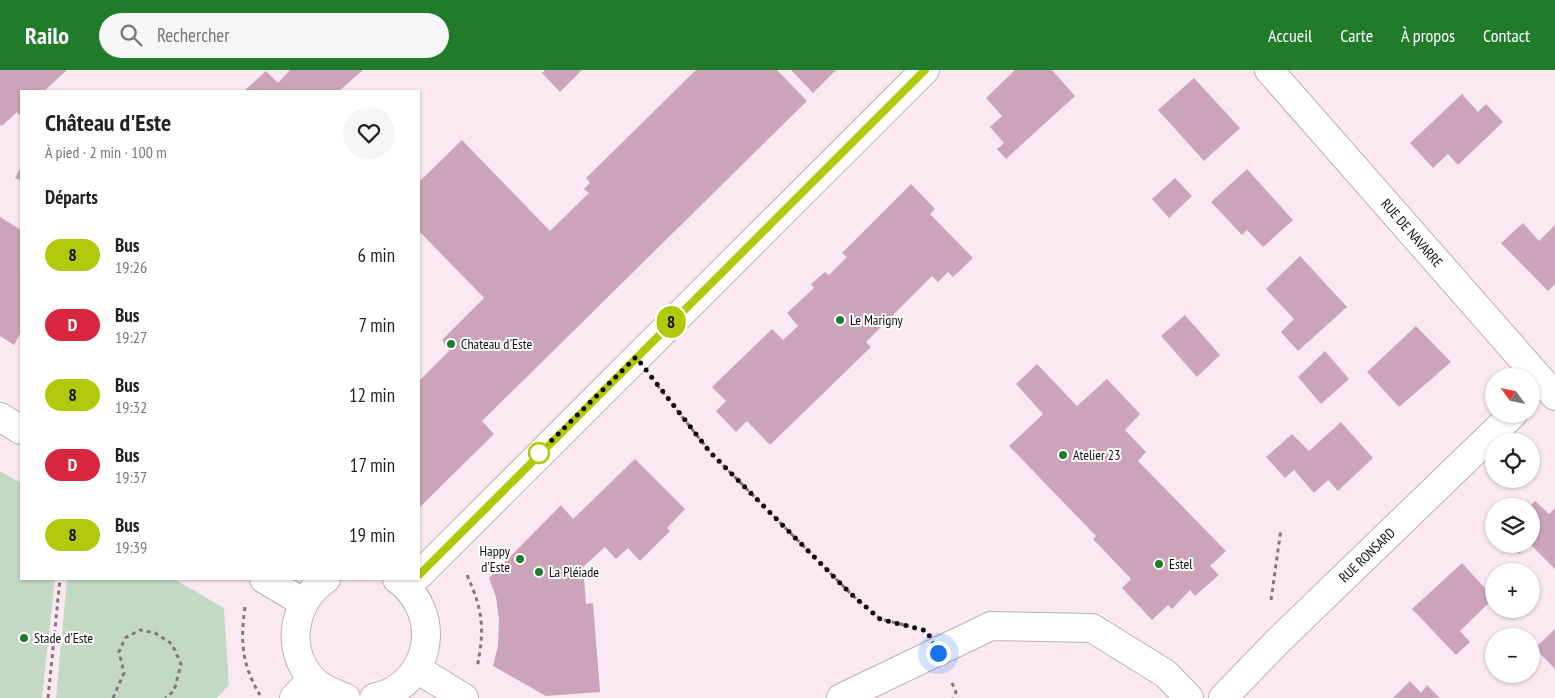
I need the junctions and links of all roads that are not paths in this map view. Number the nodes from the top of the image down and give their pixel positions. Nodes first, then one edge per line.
1 (925, 70) edge
2 (1269, 70) edge
3 (1546, 387) edge
4 (0, 417) edge
5 (1504, 423) edge
6 (20, 429) edge
7 (420, 569) edge
8 (266, 580) edge
9 (324, 580) edge
10 (409, 580) edge
11 (303, 602) junction
12 (417, 669) junction
13 (303, 689) edge
14 (346, 698) edge
15 (374, 698) edge
16 (464, 698) edge
17 (841, 698) edge
18 (1189, 698) edge
19 (1223, 698) edge

1 - 7 street
2 - 3 street, RUE DE NAVARRE
4 - 6 street
5 - 19 street, RUE RONSARD
8 - 11 street
9 - 11 street
10 - 12 street
11 - 13 street
12 - 15 street
12 - 16 street
13 - 14 street
17 - 18 street

